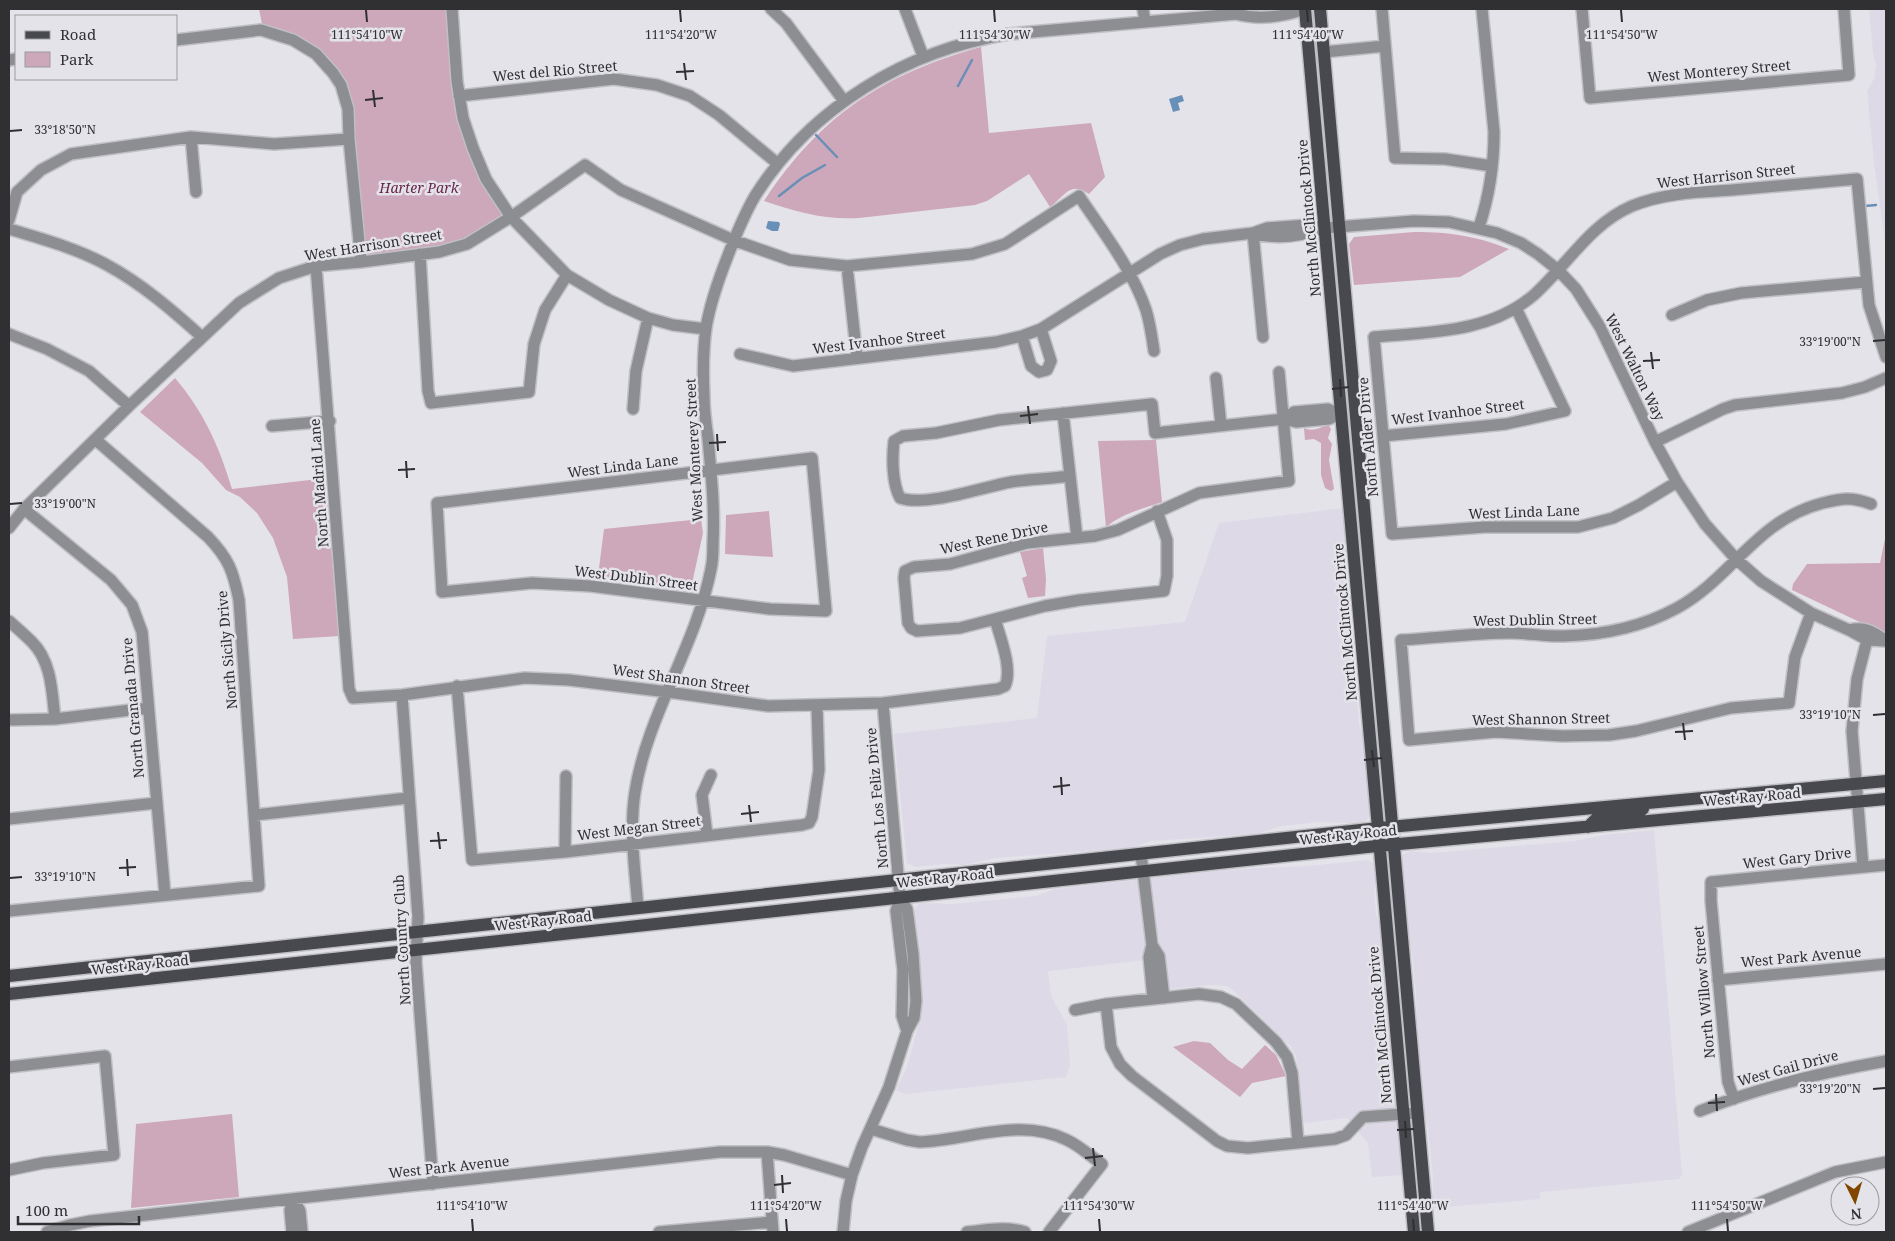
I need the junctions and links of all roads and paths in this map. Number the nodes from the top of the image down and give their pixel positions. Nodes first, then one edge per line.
1 (452, 9) edge
2 (771, 9) edge
3 (905, 9) edge
4 (1143, 9) edge
5 (1305, 9) edge
6 (1320, 9) edge
7 (1382, 9) edge
8 (1482, 9) edge
9 (1582, 9) edge
10 (1844, 9) edge
11 (1239, 11) edge
12 (1145, 22) junction
13 (178, 40) edge
14 (1386, 46) junction
15 (1324, 52) junction
16 (924, 56) junction
17 (459, 96) junction
18 (844, 101) junction
19 (191, 137) junction
20 (349, 139) junction
21 (778, 164) junction
22 (1492, 166) junction
23 (196, 192) dead end
24 (511, 217) junction
25 (9, 220) edge
26 (1340, 226) junction
27 (1479, 227) junction
28 (1324, 228) junction
29 (9, 229) edge
30 (1254, 233) junction
31 (733, 240) junction
32 (420, 254) junction
33 (361, 262) junction
34 (316, 266) junction
35 (847, 266) junction
36 (1558, 270) junction
37 (1129, 273) junction
38 (567, 275) junction
39 (1866, 282) junction
40 (1516, 308) junction
41 (1672, 315) dead end
42 (648, 318) junction
43 (1041, 329) junction
44 (706, 330) junction
45 (1022, 336) junction
46 (10, 337) edge
47 (202, 337) junction
48 (1263, 337) dead end
49 (1374, 337) joint
50 (1154, 351) dead end
51 (740, 354) dead end
52 (1886, 357) edge
53 (857, 358) junction
54 (1279, 372) dead end
55 (1216, 378) dead end
56 (1886, 378) edge
57 (129, 406) junction
58 (633, 409) dead end
59 (1063, 413) junction
60 (1339, 413) junction
61 (1284, 419) junction
62 (330, 421) junction
63 (272, 426) dead end
64 (1221, 426) junction
65 (1383, 436) junction
66 (96, 440) junction
67 (1655, 442) junction
68 (711, 471) junction
69 (1070, 476) junction
70 (1677, 482) junction
71 (1871, 504) dead end
72 (24, 509) junction
73 (1157, 511) junction
74 (9, 528) edge
75 (1392, 534) joint
76 (1077, 538) junction
77 (1736, 559) junction
78 (442, 592) joint
79 (704, 602) junction
80 (826, 612) joint
81 (1811, 613) junction
82 (995, 619) junction
83 (9, 621) edge
84 (1868, 636) junction
85 (1886, 641) edge
86 (457, 686) junction
87 (668, 692) junction
88 (402, 695) junction
89 (353, 698) joint
90 (883, 703) junction
91 (817, 706) junction
92 (148, 708) junction
93 (55, 719) junction
94 (9, 720) edge
95 (1409, 740) joint
96 (711, 775) dead end
97 (566, 776) dead end
98 (1886, 781) edge
99 (1856, 784) junction
100 (408, 798) junction
101 (1886, 799) edge
102 (1654, 802) junction
103 (1858, 802) junction
104 (156, 803) junction
105 (255, 815) junction
106 (9, 819) edge
107 (1392, 826) junction
108 (1588, 827) junction
109 (1379, 828) junction
110 (707, 835) junction
111 (632, 844) junction
112 (1394, 844) junction
113 (1380, 846) junction
114 (565, 852) junction
115 (1141, 854) junction
116 (1886, 865) edge
117 (1863, 867) junction
118 (1143, 872) junction
119 (1711, 882) joint
120 (900, 889) junction
121 (165, 895) junction
122 (638, 908) junction
123 (9, 911) edge
124 (417, 932) junction
125 (416, 950) junction
126 (1886, 964) edge
127 (9, 976) edge
128 (1718, 980) junction
129 (9, 994) edge
130 (1159, 998) junction
131 (1106, 1004) junction
132 (1075, 1010) dead end
133 (1886, 1061) edge
134 (9, 1067) edge
135 (1734, 1099) junction
136 (1700, 1111) dead end
137 (1417, 1113) junction
138 (1403, 1114) junction
139 (871, 1129) junction
140 (1298, 1142) junction
141 (767, 1152) junction
142 (1886, 1162) edge
143 (9, 1170) edge
144 (852, 1175) junction
145 (433, 1184) junction
146 (294, 1199) junction
147 (772, 1227) edge
148 (47, 1232) edge
149 (292, 1232) edge
150 (302, 1232) edge
151 (659, 1232) edge
152 (843, 1232) edge
153 (967, 1232) edge
154 (1026, 1232) edge
155 (1049, 1232) edge
156 (1414, 1232) edge
157 (1428, 1232) edge
158 (1688, 1232) edge

1 - 17 street
2 - 18 street
3 - 16 street
4 - 12 street
5 - 11 street, West Monterey Street
5 - 28 main road, North McClintock Drive
6 - 15 main road, North McClintock Drive
7 - 14 street
8 - 22 street
9 - 10 street, West Monterey Street
11 - 12 street, West Monterey Street
12 - 16 street, West Monterey Street
13 - 20 street
14 - 15 street
14 - 22 street
15 - 26 main road, North McClintock Drive
16 - 18 street, West Monterey Street
17 - 21 street, West del Rio Street
17 - 24 street
18 - 21 street, West Monterey Street
19 - 20 street
19 - 23 street
19 - 25 street
20 - 33 street
21 - 31 street, West Monterey Street
22 - 27 street
24 - 31 street, West Harrison Street
24 - 32 street, West Harrison Street
24 - 38 street
26 - 27 street, West Walton Way
26 - 28 street, West Ivanhoe Street
26 - 107 main road, North McClintock Drive
27 - 36 street, West Walton Way
28 - 30 street, West Ivanhoe Street
28 - 60 main road, North McClintock Drive
29 - 47 street
30 - 37 street, West Ivanhoe Street
30 - 48 street
31 - 35 street, West Harrison Street
31 - 44 street, West Monterey Street
32 - 33 street, West Harrison Street
32 - 38 street
33 - 34 street, West Harrison Street
34 - 47 street, West Harrison Street
34 - 62 street, North Madrid Lane
35 - 37 street, West Harrison Street
35 - 53 street
36 - 39 street, West Harrison Street
36 - 40 street, West Harrison Street
36 - 67 street, West Walton Way
37 - 43 street, West Ivanhoe Street
37 - 50 street
38 - 42 street
39 - 41 street
39 - 52 street
40 - 49 street, West Harrison Street
40 - 65 street, West Ivanhoe Street
42 - 44 street
42 - 58 street
43 - 45 street, West Ivanhoe Street
43 - 45 street
44 - 68 street, West Monterey Street
45 - 53 street, West Ivanhoe Street
46 - 57 street
47 - 57 street, West Harrison Street
49 - 65 street, North Alder Drive
51 - 53 street, West Ivanhoe Street
54 - 61 street
55 - 64 street
56 - 67 street
57 - 66 street, West Harrison Street
59 - 64 street
59 - 69 street
59 - 69 street
60 - 61 street
60 - 109 main road, North McClintock Drive
61 - 64 street
61 - 73 street, West Rene Drive
62 - 63 street
62 - 89 street, North Madrid Lane
65 - 75 street, North Alder Drive
66 - 72 street, West Harrison Street
66 - 105 street, North Sicily Drive
67 - 70 street, West Walton Way
68 - 78 street, West Linda Lane
68 - 79 street, West Monterey Street
68 - 80 street, West Linda Lane
69 - 76 street
70 - 75 street, West Linda Lane
70 - 77 street, West Walton Way
71 - 77 street, West Dublin Street
72 - 74 street, West Harrison Street
72 - 92 street, North Granada Drive
73 - 76 street, West Rene Drive
73 - 82 street
76 - 82 street, West Rene Drive
77 - 81 street, West Walton Way
77 - 95 street, West Dublin Street
78 - 79 street, West Dublin Street
79 - 80 street, West Dublin Street
79 - 87 street, West Monterey Street
81 - 84 street, West Walton Way
81 - 95 street, West Shannon Street
82 - 90 street, West Shannon Street
83 - 93 street
84 - 85 street, West Walton Way
84 - 99 street
86 - 87 street, West Shannon Street
86 - 88 street, West Shannon Street
86 - 114 street, West Megan Street
87 - 91 street, West Shannon Street
87 - 111 street, West Monterey Street
88 - 89 street, West Shannon Street
88 - 100 street, North Country Club
90 - 91 street, West Shannon Street
90 - 120 street, North Los Feliz Drive
91 - 110 street, West Megan Street
92 - 93 street
92 - 104 street, North Granada Drive
93 - 94 street
96 - 110 street
97 - 114 street
98 - 99 main road, West Ray Road
99 - 102 main road, West Ray Road
99 - 103 street
100 - 105 street
100 - 124 street, North Country Club
101 - 103 main road, West Ray Road
102 - 107 main road, West Ray Road
102 - 108 main road
103 - 108 main road, West Ray Road
103 - 117 street
104 - 106 street
104 - 121 street, North Granada Drive
105 - 121 street, North Sicily Drive
107 - 109 main road, West Ray Road
107 - 112 main road, North McClintock Drive
108 - 112 main road, West Ray Road
109 - 113 main road, North McClintock Drive
109 - 115 main road, West Ray Road
110 - 111 street, West Megan Street
111 - 114 street, West Megan Street
111 - 122 street, West Monterey Street
112 - 113 main road, West Ray Road
112 - 137 main road, North McClintock Drive
113 - 118 main road, West Ray Road
113 - 138 main road, North McClintock Drive
115 - 118 street
115 - 120 main road, West Ray Road
116 - 117 street, West Gary Drive
117 - 119 street, West Gary Drive
118 - 120 main road, West Ray Road
118 - 130 street
119 - 128 street, North Willow Street
120 - 122 main road, West Ray Road
120 - 125 main road, West Ray Road
120 - 139 street, North Los Feliz Drive
121 - 123 street
122 - 124 main road, West Ray Road
124 - 125 street, North Country Club
124 - 127 main road, West Ray Road
125 - 129 main road, West Ray Road
125 - 145 street, North Country Club
126 - 128 street, West Park Avenue
128 - 135 street, North Willow Street
130 - 131 street
130 - 140 street
131 - 132 street
131 - 140 street
133 - 135 street, West Gail Drive
134 - 143 street
135 - 136 street, West Gail Drive
137 - 138 street
137 - 157 main road, North McClintock Drive
138 - 140 street
138 - 156 main road, North McClintock Drive
139 - 144 street
139 - 155 street
141 - 144 street, West Park Avenue
141 - 145 street, West Park Avenue
141 - 147 street
142 - 158 street
144 - 152 street
145 - 146 street, West Park Avenue
146 - 148 street, West Park Avenue
146 - 149 street
146 - 150 street
147 - 151 street
153 - 154 street

